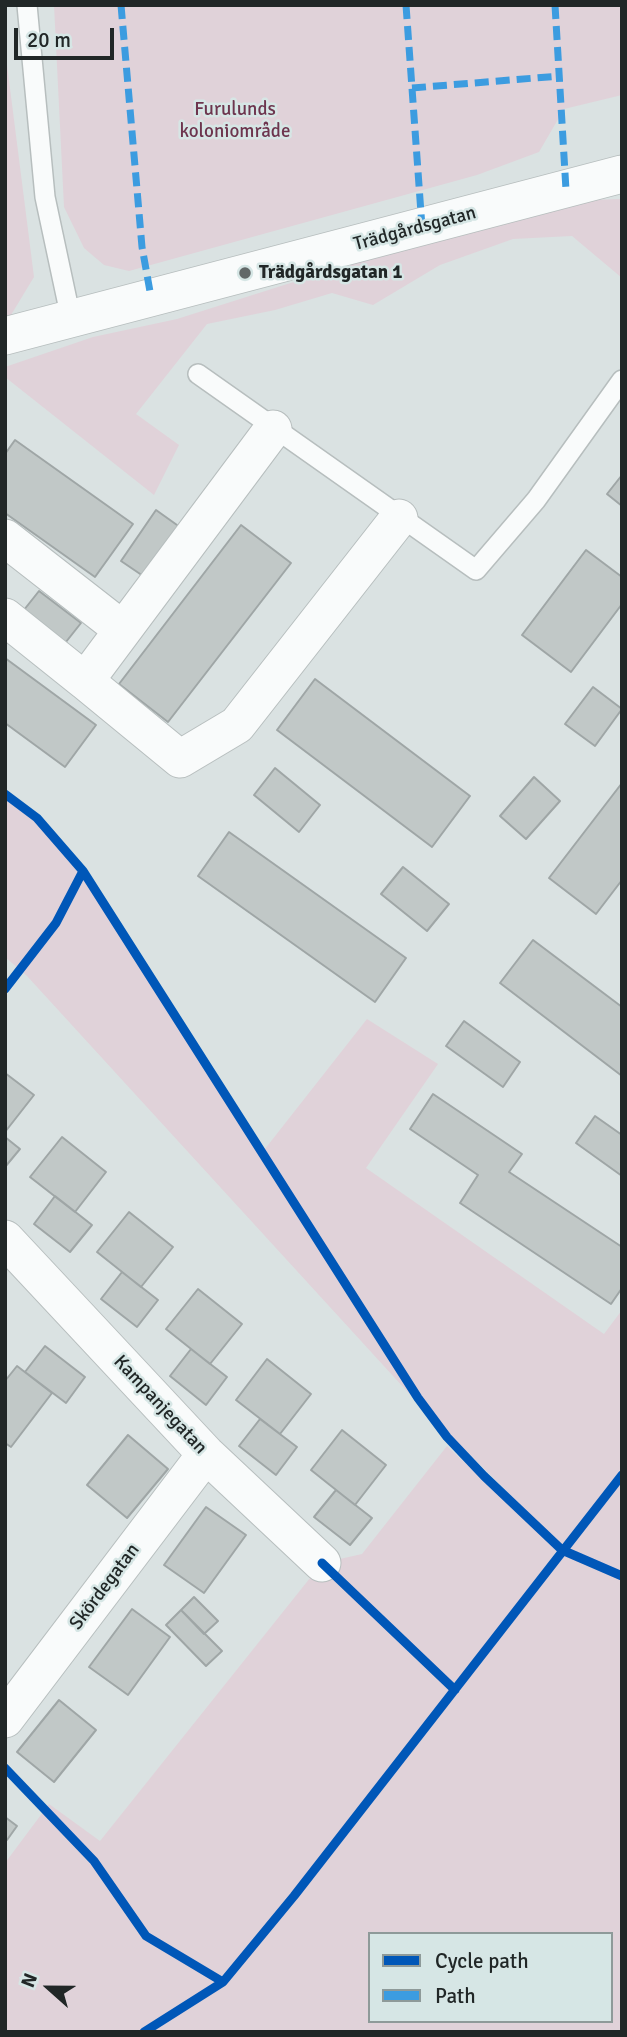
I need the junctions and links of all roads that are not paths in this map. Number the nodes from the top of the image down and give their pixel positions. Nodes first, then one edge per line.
1 (27, 5) edge
2 (622, 174) edge
3 (71, 319) junction
4 (5, 336) edge
5 (198, 374) dead end
6 (622, 380) edge
7 (273, 429) junction
8 (399, 518) junction
9 (5, 538) edge
10 (5, 617) edge
11 (123, 630) junction
12 (85, 681) junction
13 (5, 1239) edge
14 (206, 1454) junction
15 (323, 1563) dead end
16 (5, 1719) edge

1 - 3 lane
2 - 3 street, Trädgårdsgatan
3 - 4 street, Trädgårdsgatan
5 - 7 lane
6 - 8 lane
7 - 8 lane
7 - 11 street
8 - 12 street
9 - 11 street
10 - 12 street
11 - 12 street
13 - 14 street, Kampanjegatan
14 - 15 street, Kampanjegatan
14 - 16 street, Skördegatan

